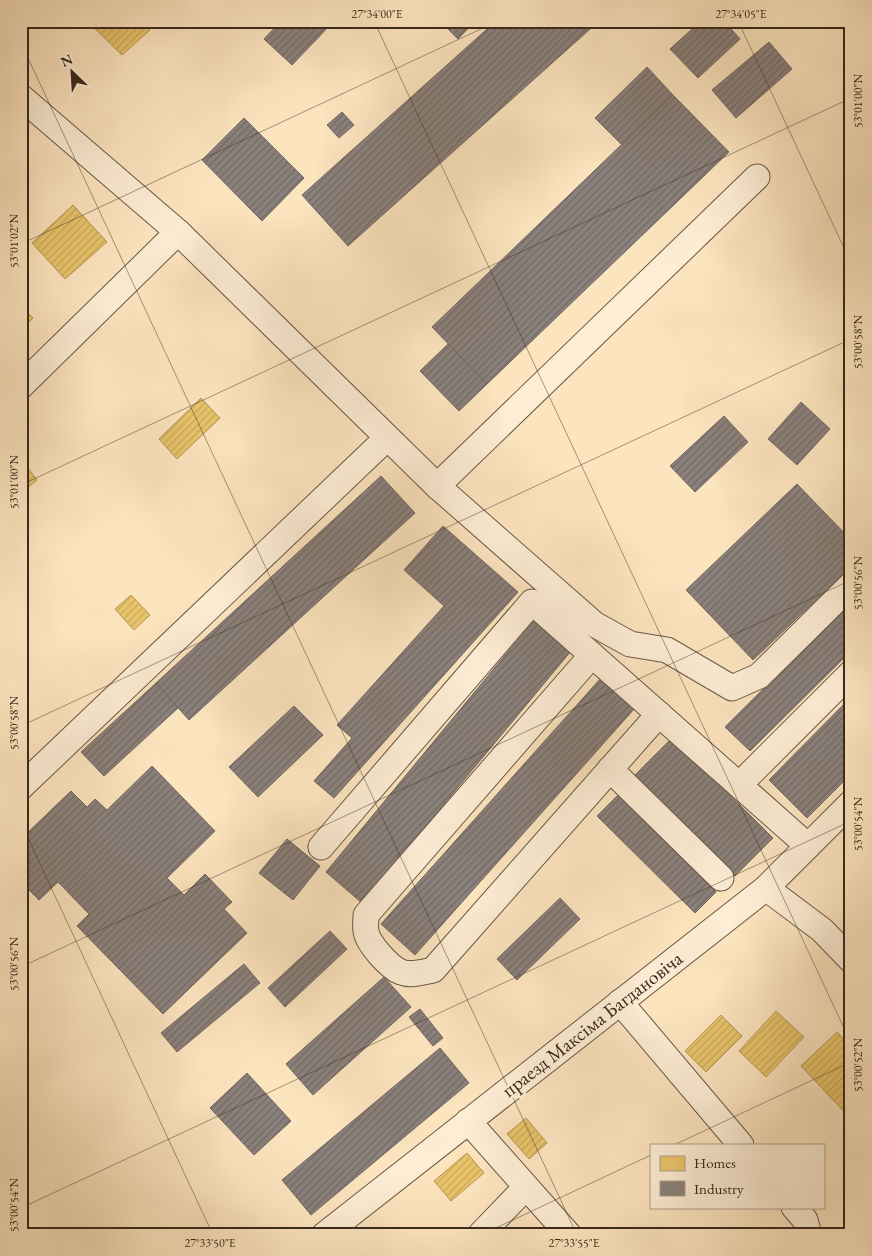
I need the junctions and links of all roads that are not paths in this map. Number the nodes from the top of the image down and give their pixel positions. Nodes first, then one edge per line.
1 (21, 97) edge
2 (757, 177) dead end
3 (178, 232) junction
4 (21, 386) edge
5 (387, 438) junction
6 (437, 486) junction
7 (851, 585) edge
8 (592, 655) junction
9 (851, 673) edge
10 (659, 714) junction
11 (610, 770) junction
12 (739, 785) junction
13 (21, 787) edge
14 (851, 803) edge
15 (808, 846) junction
16 (321, 847) dead end
17 (721, 878) dead end
18 (766, 888) junction
19 (851, 960) edge
20 (620, 1002) junction
21 (468, 1121) junction
22 (740, 1144) edge
23 (526, 1187) junction
24 (795, 1208) edge
25 (324, 1235) edge
26 (480, 1235) edge
27 (569, 1235) edge
28 (809, 1235) edge

1 - 3 street
2 - 6 street
3 - 4 street
3 - 5 street
5 - 6 street
5 - 13 street
6 - 7 street
8 - 10 street
8 - 11 street
8 - 16 street
9 - 12 street
10 - 11 street
10 - 12 street
11 - 17 street
12 - 15 street
14 - 15 street, праезд Максіма Багдановіча
15 - 18 street, праезд Максіма Багдановіча
18 - 19 street
18 - 20 street, праезд Максіма Багдановіча
20 - 21 street, праезд Максіма Багдановіча
20 - 22 street
21 - 23 street
21 - 25 street, праезд Максіма Багдановіча
23 - 26 street
23 - 27 street
24 - 28 street

